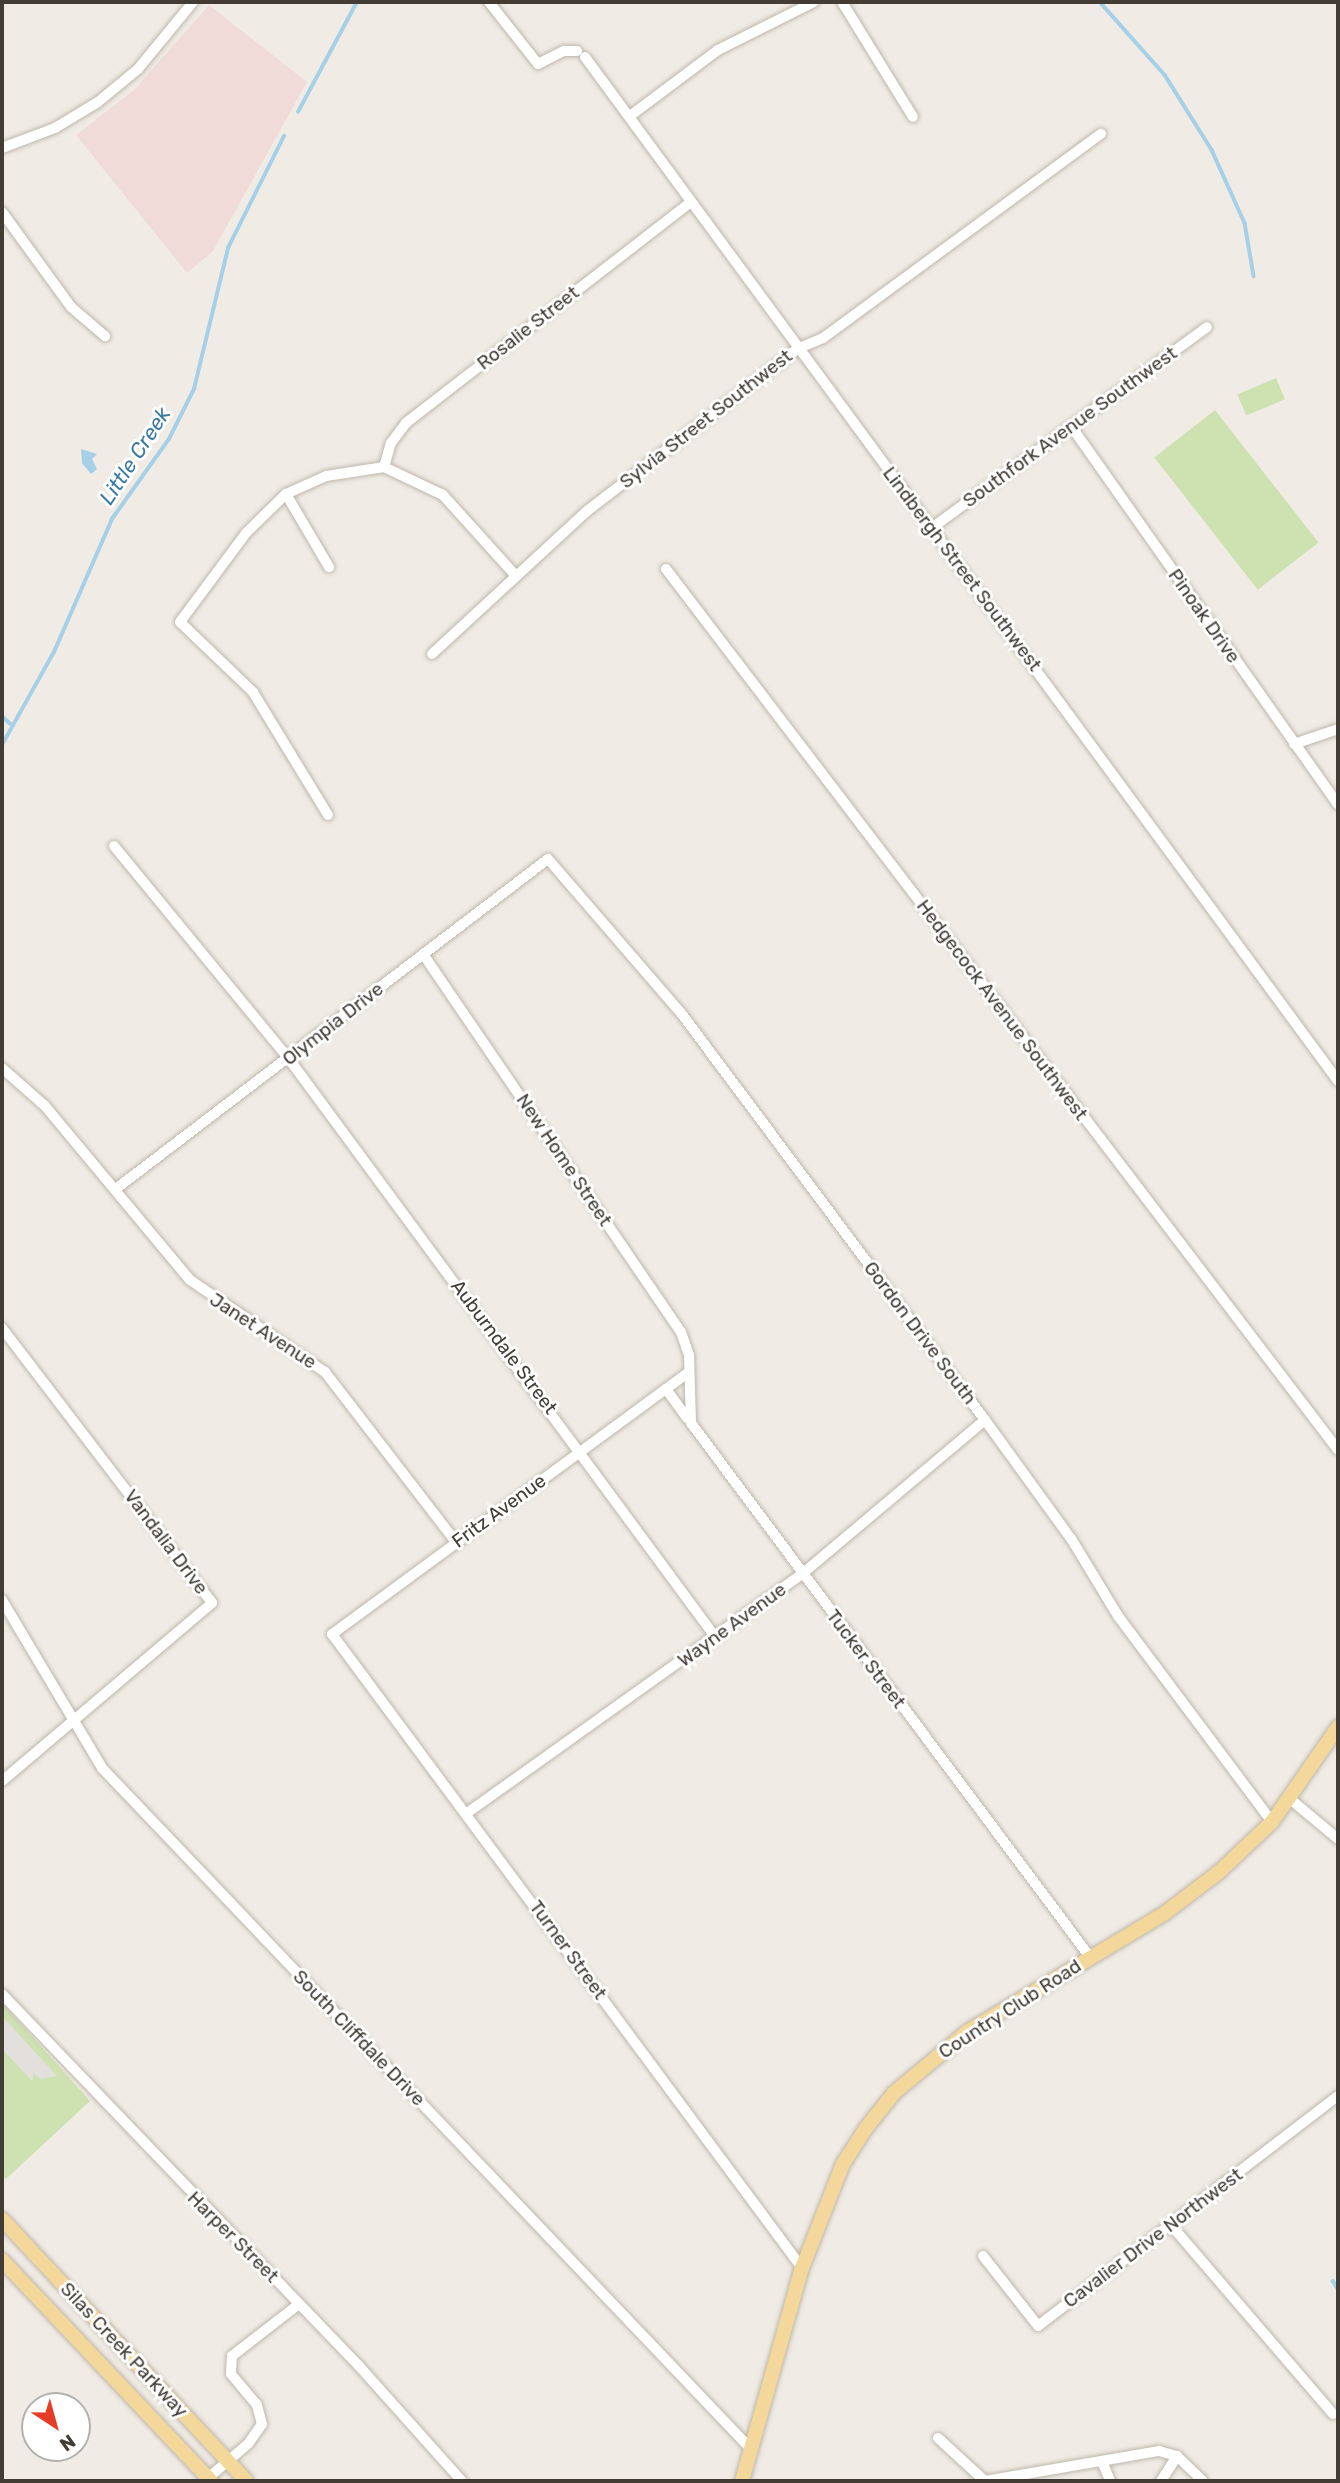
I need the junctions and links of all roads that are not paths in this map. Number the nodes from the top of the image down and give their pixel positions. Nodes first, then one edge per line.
1 (193, 2) edge
2 (489, 2) edge
3 (814, 2) edge
4 (842, 2) edge
5 (630, 116) junction
6 (913, 117) dead end
7 (1101, 134) dead end
8 (2, 148) edge
9 (690, 202) junction
10 (2, 212) edge
11 (1207, 327) dead end
12 (105, 336) dead end
13 (797, 349) junction
14 (1071, 426) junction
15 (384, 467) junction
16 (286, 495) junction
17 (933, 527) junction
18 (329, 567) dead end
19 (666, 569) dead end
20 (516, 576) junction
21 (432, 654) dead end
22 (1338, 729) edge
23 (1294, 744) junction
24 (1338, 804) edge
25 (328, 815) dead end
26 (114, 846) dead end
27 (548, 859) joint
28 (423, 954) junction
29 (289, 1059) junction
30 (2, 1068) edge
31 (1338, 1081) edge
32 (117, 1188) junction
33 (2, 1328) edge
34 (689, 1372) junction
35 (666, 1389) junction
36 (985, 1420) junction
37 (691, 1423) junction
38 (1338, 1450) edge
39 (581, 1452) junction
40 (456, 1542) junction
41 (802, 1574) junction
42 (2, 1600) edge
43 (332, 1634) joint
44 (716, 1638) junction
45 (73, 1719) junction
46 (1338, 1727) edge
47 (2, 1782) edge
48 (1289, 1798) junction
49 (467, 1813) junction
50 (1272, 1822) junction
51 (1338, 1839) edge
52 (1090, 1957) junction
53 (2, 1994) edge
54 (1338, 2096) edge
55 (2, 2219) edge
56 (1171, 2225) junction
57 (983, 2256) dead end
58 (2, 2260) edge
59 (802, 2268) junction
60 (299, 2304) junction
61 (1333, 2414) dead end
62 (938, 2438) dead end
63 (752, 2449) junction
64 (1177, 2456) junction
65 (227, 2460) junction
66 (1102, 2461) junction
67 (747, 2478) edge
68 (210, 2480) edge
69 (246, 2481) edge
70 (462, 2481) edge
71 (985, 2481) edge
72 (1111, 2481) edge
73 (1161, 2481) edge
74 (1203, 2481) edge

1 - 8 street
2 - 5 street, Lindbergh Street Southwest
3 - 5 street
4 - 6 street
5 - 9 street, Lindbergh Street Southwest
7 - 13 street, Sylvia Street Southwest
9 - 13 street, Lindbergh Street Southwest
9 - 15 street, Rosalie Street
10 - 12 street
11 - 14 street, Southfork Avenue Southwest
13 - 17 street, Lindbergh Street Southwest
13 - 20 street, Sylvia Street Southwest
14 - 17 street, Southfork Avenue Southwest
14 - 23 street, Pinoak Drive
15 - 16 street
15 - 20 street
16 - 18 street
16 - 25 street
17 - 31 street, Lindbergh Street Southwest
19 - 38 street, Hedgecock Avenue Southwest
20 - 21 street, Sylvia Street Southwest
22 - 23 street
23 - 24 street, Pinoak Drive
26 - 29 street, Auburndale Street
27 - 28 street, Olympia Drive
27 - 36 street, Gordon Drive South
28 - 29 street, Olympia Drive
28 - 34 street, New Home Street
29 - 32 street, Olympia Drive
29 - 39 street, Auburndale Street
30 - 32 street, Janet Avenue
32 - 40 street, Janet Avenue
33 - 45 street, Vandalia Drive
34 - 35 street
34 - 37 street
35 - 37 street, Tucker Street
35 - 39 street, Fritz Avenue
36 - 41 street, Wayne Avenue
36 - 50 street, Gordon Drive South
37 - 41 street, Tucker Street
39 - 40 street, Fritz Avenue
39 - 44 street, Auburndale Street
40 - 43 street, Fritz Avenue
41 - 44 street, Wayne Avenue
41 - 52 street, Tucker Street
42 - 45 street, South Cliffdale Drive
43 - 49 street, Turner Street
44 - 49 street, Wayne Avenue
45 - 47 street, Vandalia Drive
45 - 63 street, South Cliffdale Drive
46 - 48 main road, Country Club Road
48 - 50 main road, Country Club Road
48 - 51 street
49 - 59 street, Turner Street
50 - 52 main road, Country Club Road
52 - 59 main road, Country Club Road
53 - 60 street, Harper Street
54 - 56 street, Cavalier Drive Northwest
55 - 65 main road, Silas Creek Parkway
56 - 57 street, Cavalier Drive Northwest
56 - 61 street
58 - 68 main road, Silas Creek Parkway
59 - 63 main road, Country Club Road
60 - 65 street
60 - 70 street, Harper Street
62 - 71 street
63 - 67 main road, Country Club Road
64 - 66 street
64 - 73 street
64 - 74 street
65 - 68 street
65 - 69 main road, Silas Creek Parkway
66 - 71 street
66 - 72 street

